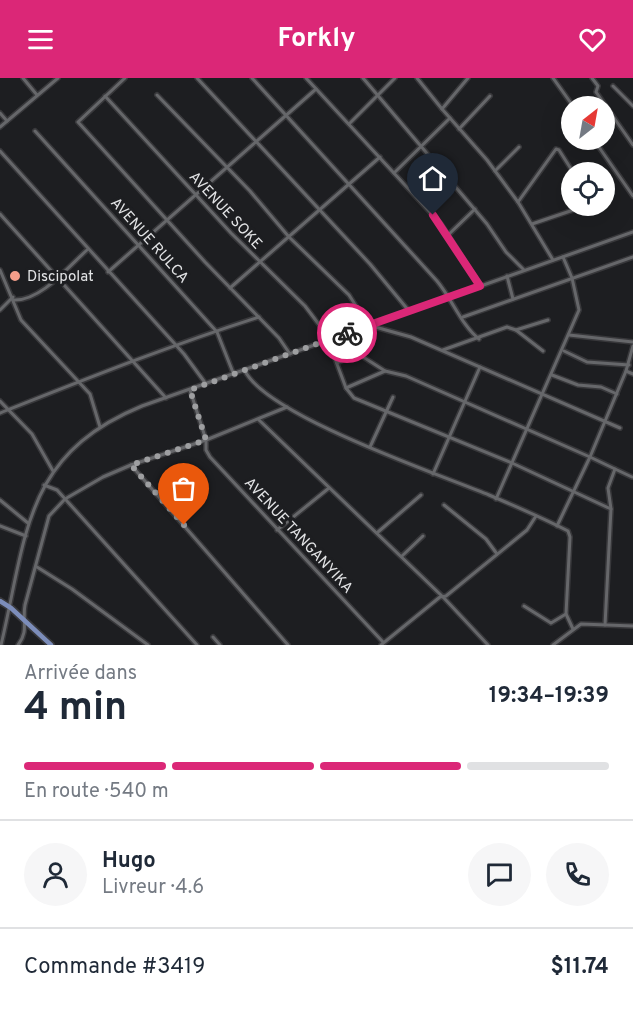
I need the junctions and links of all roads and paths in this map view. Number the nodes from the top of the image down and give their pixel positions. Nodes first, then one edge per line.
1 (23, 78) edge
2 (58, 78) edge
3 (125, 78) edge
4 (197, 78) edge
5 (252, 78) edge
6 (306, 78) edge
7 (363, 78) edge
8 (395, 78) edge
9 (417, 78) edge
10 (426, 78) edge
11 (468, 78) edge
12 (553, 78) edge
13 (592, 78) edge
14 (421, 84) junction
15 (613, 86) dead end
16 (316, 89) junction
17 (378, 94) junction
18 (38, 95) junction
19 (157, 95) dead end
20 (105, 96) junction
21 (490, 96) dead end
22 (566, 96) edge
23 (633, 106) edge
24 (442, 109) junction
25 (0, 113) edge
26 (285, 116) junction
27 (450, 118) junction
28 (7, 121) junction
29 (349, 124) junction
30 (0, 127) edge
31 (459, 129) junction
32 (35, 130) dead end
33 (256, 141) junction
34 (633, 145) edge
35 (422, 147) junction
36 (519, 147) dead end
37 (601, 150) edge
38 (0, 151) edge
39 (380, 157) junction
40 (567, 162) edge
41 (227, 168) junction
42 (495, 171) junction
43 (394, 173) junction
44 (350, 184) junction
45 (196, 195) junction
46 (633, 196) edge
47 (518, 202) junction
48 (475, 209) junction
49 (320, 211) junction
50 (0, 214) edge
51 (561, 214) edge
52 (167, 220) junction
53 (532, 224) junction
54 (633, 232) edge
55 (448, 235) junction
56 (289, 237) junction
57 (139, 246) junction
58 (87, 249) junction
59 (633, 256) edge
60 (563, 257) junction
61 (553, 260) junction
62 (259, 263) junction
63 (0, 270) edge
64 (524, 270) junction
65 (108, 272) junction
66 (507, 276) junction
67 (56, 278) junction
68 (572, 278) junction
69 (480, 286) junction
70 (230, 288) junction
71 (450, 296) junction
72 (13, 299) junction
73 (513, 299) junction
74 (0, 310) edge
75 (409, 311) junction
76 (259, 317) junction
77 (463, 317) junction
78 (548, 320) dead end
79 (368, 325) junction
80 (468, 330) junction
81 (516, 330) junction
82 (217, 332) junction
83 (348, 333) junction
84 (569, 335) junction
85 (479, 339) junction
86 (331, 340) junction
87 (468, 342) junction
88 (321, 343) junction
89 (633, 343) edge
90 (176, 346) junction
91 (350, 350) junction
92 (441, 351) junction
93 (543, 351) dead end
94 (563, 351) junction
95 (357, 353) junction
96 (290, 354) junction
97 (334, 356) junction
98 (132, 361) junction
99 (336, 363) junction
100 (629, 365) junction
101 (480, 368) junction
102 (245, 371) junction
103 (385, 371) junction
104 (626, 371) junction
105 (633, 374) edge
106 (234, 375) junction
107 (552, 375) junction
108 (81, 383) junction
109 (206, 384) junction
110 (346, 388) junction
111 (190, 390) junction
112 (617, 393) junction
113 (543, 394) junction
114 (393, 397) dead end
115 (166, 398) junction
116 (0, 400) edge
117 (465, 403) junction
118 (286, 407) junction
119 (9, 410) junction
120 (386, 412) junction
121 (0, 413) edge
122 (259, 420) junction
123 (606, 421) junction
124 (99, 427) junction
125 (620, 428) dead end
126 (526, 430) junction
127 (449, 438) junction
128 (206, 440) junction
129 (370, 448) junction
130 (590, 457) junction
131 (512, 462) junction
132 (131, 465) junction
133 (615, 470) junction
134 (53, 471) junction
135 (433, 474) junction
136 (632, 477) edge
137 (44, 485) junction
138 (329, 488) junction
139 (574, 493) junction
140 (422, 495) dead end
141 (65, 499) junction
142 (496, 499) junction
143 (0, 500) edge
144 (444, 505) dead end
145 (611, 509) junction
146 (536, 516) junction
147 (28, 523) junction
148 (0, 525) edge
149 (557, 526) junction
150 (277, 530) junction
151 (378, 532) junction
152 (26, 536) junction
153 (423, 536) dead end
154 (497, 554) junction
155 (402, 556) junction
156 (37, 567) junction
157 (443, 597) junction
158 (0, 601) edge
159 (10, 606) junction
160 (524, 606) dead end
161 (566, 614) junction
162 (24, 619) junction
163 (605, 625) junction
164 (633, 626) edge
165 (573, 629) junction
166 (213, 638) dead end
167 (283, 639) junction
168 (383, 643) edge
169 (1, 645) edge
170 (18, 645) edge
171 (51, 645) edge
172 (148, 645) edge
173 (197, 645) edge
174 (220, 645) edge
175 (278, 645) edge
176 (288, 645) edge
177 (389, 645) edge
178 (488, 645) edge
179 (553, 645) edge

1 - 18 street
2 - 18 street
3 - 20 street
4 - 33 street
5 - 26 street
6 - 16 street
7 - 17 street
8 - 17 street
9 - 14 street
10 - 14 street
11 - 24 street
12 - 22 street
13 - 34 street
14 - 24 street
15 - 23 street
16 - 26 street
16 - 29 street
17 - 29 street
17 - 35 street
18 - 28 street
19 - 41 street
20 - 45 street, AVENUE SOKE
20 - 52 street
21 - 31 street
24 - 27 street
25 - 28 street
26 - 33 street
26 - 44 street
27 - 31 street
27 - 35 street
28 - 30 street
29 - 39 street
31 - 42 street
32 - 57 street, AVENUE RULCA
33 - 41 street
33 - 49 street
35 - 43 street
35 - 48 street
36 - 42 street
37 - 46 street
38 - 58 street
39 - 43 street
39 - 44 street
40 - 47 street
41 - 45 street
41 - 56 street
42 - 47 street
43 - 55 street
44 - 49 street
44 - 71 street
45 - 52 street
45 - 62 street, AVENUE SOKE
47 - 53 street
48 - 55 street
48 - 64 street
49 - 56 street
49 - 75 street
50 - 67 street
51 - 53 street
52 - 57 street
52 - 70 street
53 - 61 street
54 - 60 street
55 - 69 street
56 - 62 street
56 - 79 street
57 - 65 street
57 - 82 street, AVENUE RULCA
58 - 65 street
58 - 67 street
59 - 68 street
60 - 61 street
60 - 68 street
61 - 64 street
62 - 70 street
62 - 86 street, AVENUE SOKE
63 - 72 street
64 - 66 street
65 - 90 street
66 - 69 street
66 - 73 street
67 - 72 street
67 - 98 street
68 - 73 street
68 - 84 street
69 - 71 street
70 - 76 street
71 - 75 street
71 - 77 street
72 - 74 street
72 - 108 street
73 - 77 street
75 - 79 street
76 - 82 street
76 - 96 street
77 - 80 street
78 - 81 street
79 - 83 street
79 - 92 street
80 - 85 street
80 - 87 street
81 - 85 street
81 - 93 street
82 - 90 street
82 - 106 street, AVENUE RULCA
83 - 86 street
83 - 91 street
84 - 89 street
84 - 94 street
85 - 87 street
86 - 88 street
86 - 91 street
86 - 97 street
87 - 92 street
88 - 96 street
88 - 97 street
89 - 100 street
90 - 98 street
90 - 109 street
91 - 95 street
92 - 101 street
94 - 100 street
94 - 107 street
95 - 99 street
95 - 103 street
96 - 102 street
97 - 99 street
98 - 108 street
98 - 115 street
99 - 110 street
100 - 104 street
101 - 113 street
101 - 117 street
102 - 106 street
102 - 118 street
103 - 110 street
103 - 117 street
104 - 105 street
104 - 112 street
106 - 109 street
107 - 112 street
107 - 113 street
108 - 119 street
108 - 124 street
109 - 111 street
110 - 120 street
111 - 115 street
111 - 128 street, AVENUE TANGANYIKA
112 - 123 street
113 - 123 street
113 - 126 street
114 - 120 street
115 - 124 street
116 - 119 street
117 - 126 street
117 - 127 street
118 - 122 street
118 - 129 street
119 - 121 street
119 - 134 street
120 - 127 street
120 - 129 street
122 - 128 street
122 - 138 street
123 - 125 street
123 - 130 street
124 - 134 street
126 - 130 street
126 - 131 street
127 - 131 street
127 - 135 street
128 - 132 street
128 - 150 street, AVENUE TANGANYIKA
129 - 135 street
130 - 133 street
130 - 139 street
131 - 139 street
131 - 142 street
132 - 141 street
132 - 167 street
133 - 136 street
133 - 145 street
134 - 137 street
135 - 142 street
137 - 141 street
137 - 147 street
138 - 150 street
138 - 151 street
139 - 145 street
139 - 149 street
140 - 151 street
141 - 156 street
141 - 173 street
142 - 146 street
143 - 147 street
144 - 154 street
145 - 163 street
146 - 149 street
146 - 154 street
147 - 152 street
148 - 152 street
149 - 161 street
150 - 168 street, AVENUE TANGANYIKA
151 - 155 street
152 - 159 street
153 - 155 street
154 - 157 street
155 - 157 street
156 - 162 street
156 - 172 street
157 - 168 street
157 - 178 street
158 - 159 main road
159 - 162 main road
159 - 169 street
160 - 161 street
161 - 165 street
162 - 170 street
162 - 171 main road
163 - 164 street
163 - 165 street
165 - 179 street
166 - 174 street
167 - 175 street
167 - 176 street
168 - 177 street, AVENUE TANGANYIKA

